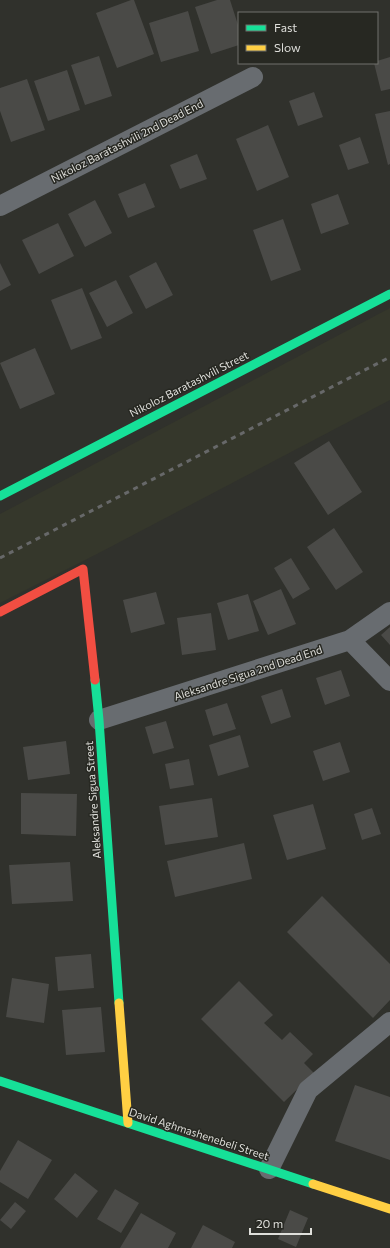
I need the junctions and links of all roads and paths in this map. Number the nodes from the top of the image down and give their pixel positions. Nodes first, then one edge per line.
1 (253, 77) dead end
2 (0, 206) edge
3 (390, 294) edge
4 (0, 496) edge
5 (0, 612) edge
6 (390, 612) edge
7 (350, 640) junction
8 (390, 681) edge
9 (99, 720) junction
10 (390, 1022) edge
11 (0, 1081) edge
12 (128, 1123) junction
13 (269, 1169) junction
14 (390, 1209) edge

1 - 2 street, Nikoloz Baratashvili 2nd Dead End
3 - 4 street, Nikoloz Baratashvili Street
5 - 9 street, Aleksandre Sigua Street
6 - 7 street, Aleksandre Sigua 2nd Dead End
7 - 8 street
7 - 9 street, Aleksandre Sigua 2nd Dead End
9 - 12 street, Aleksandre Sigua Street
10 - 13 street
11 - 12 street, David Aghmashenebeli Street
12 - 13 street, David Aghmashenebeli Street
13 - 14 street, David Aghmashenebeli Street

